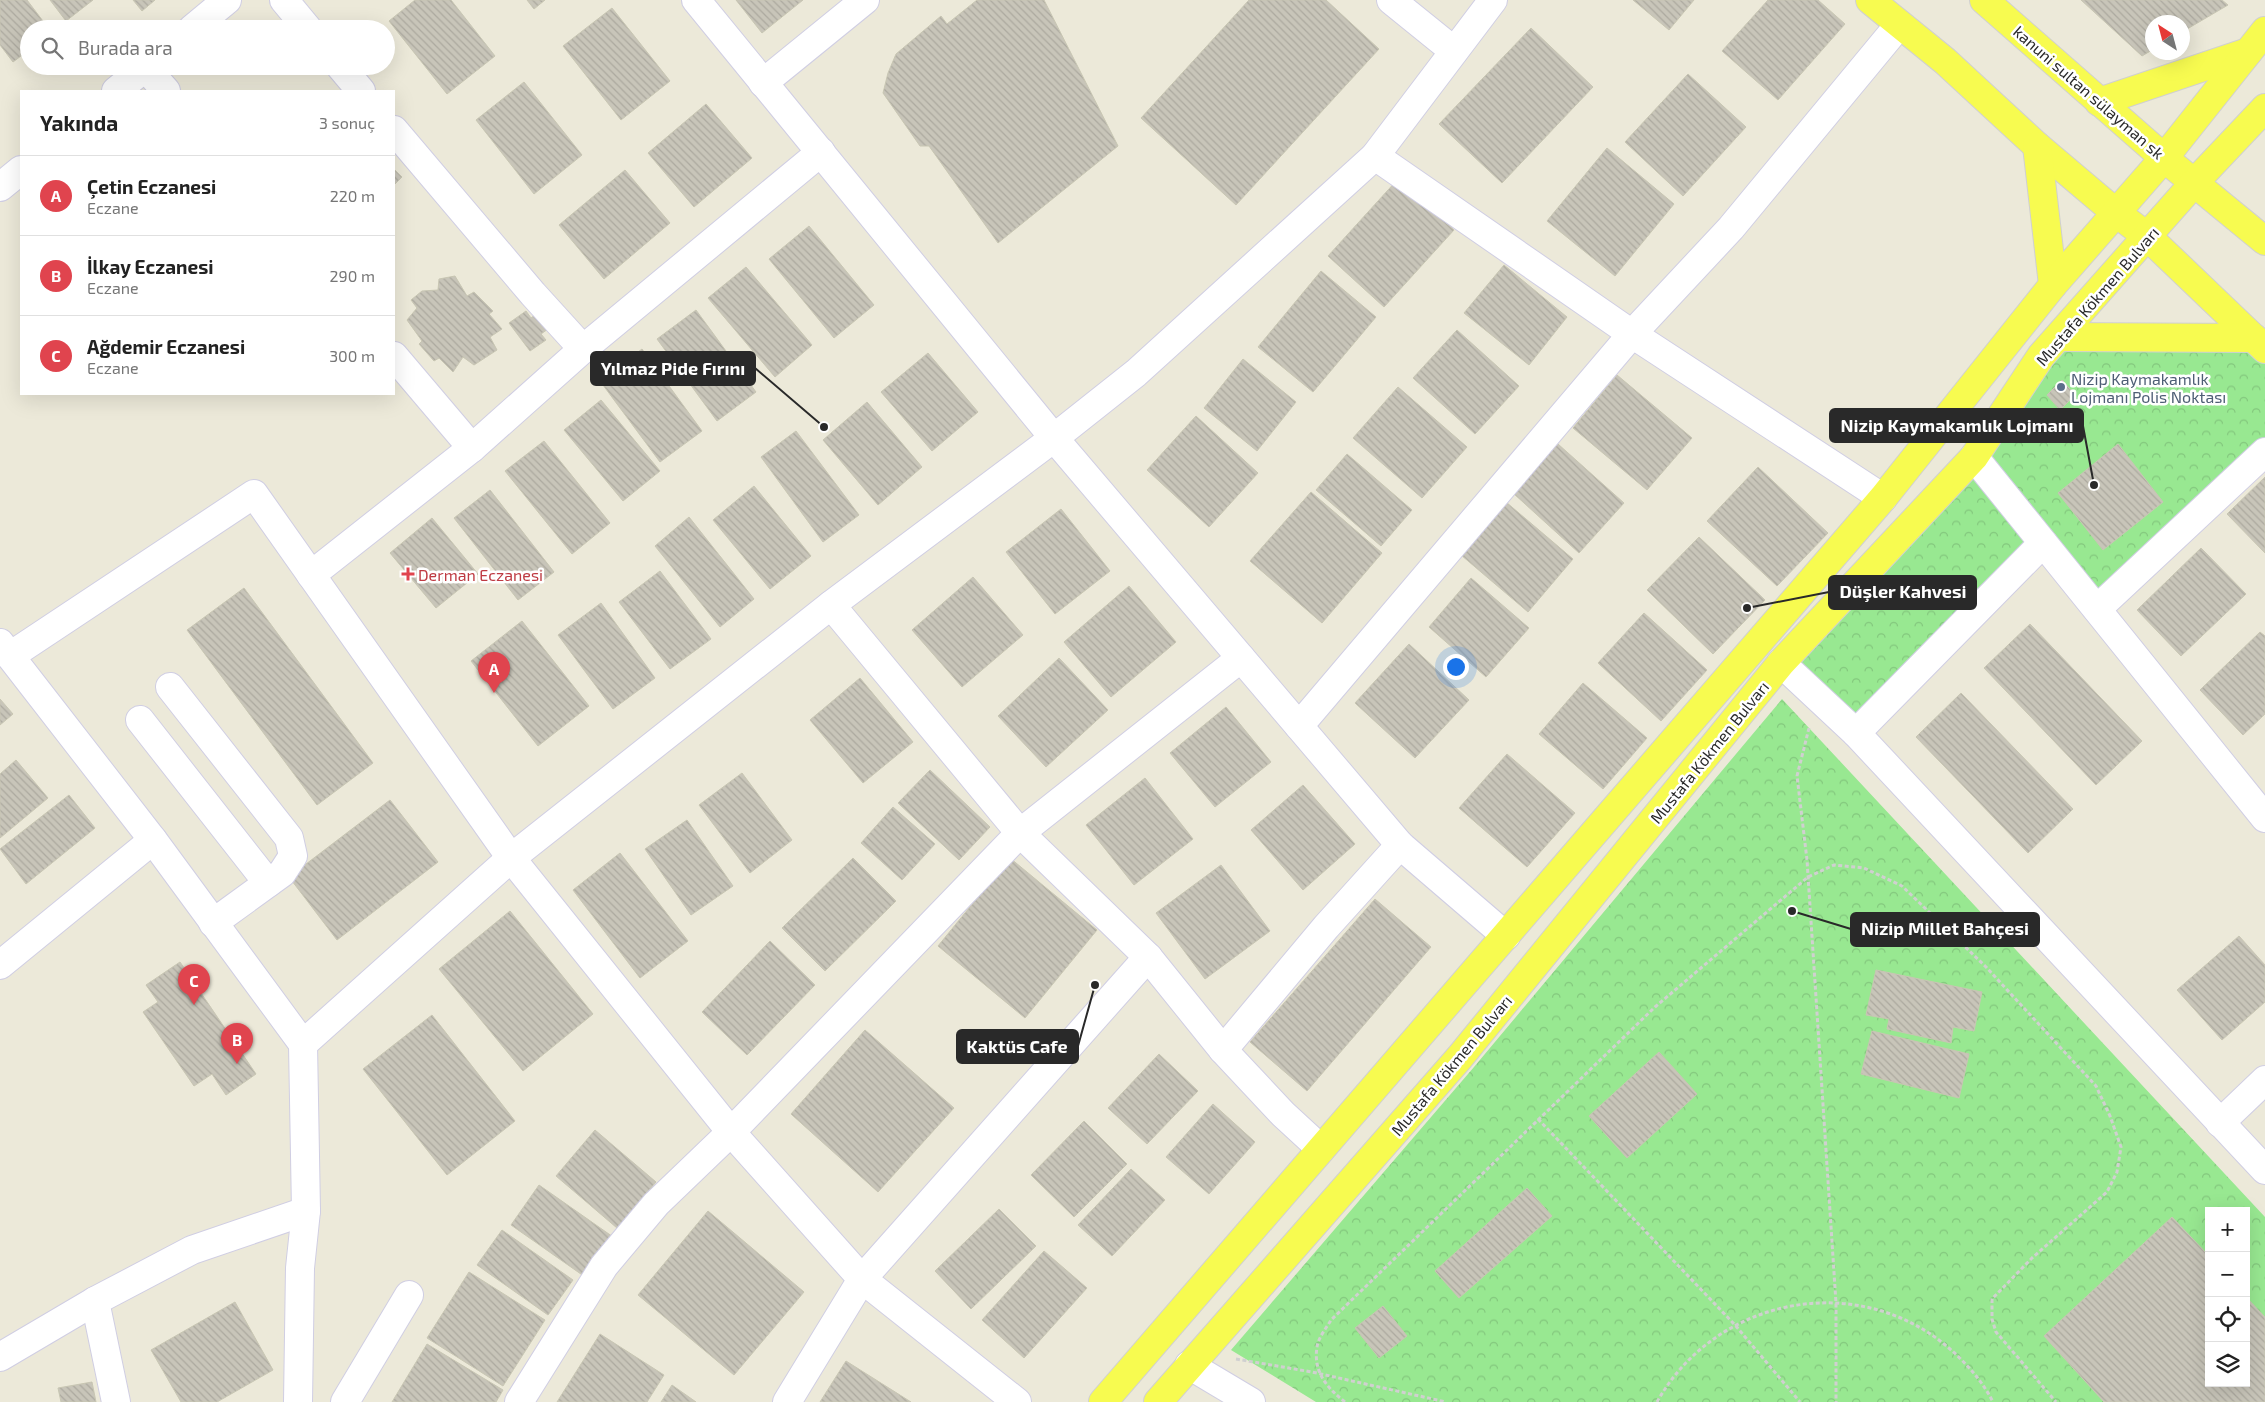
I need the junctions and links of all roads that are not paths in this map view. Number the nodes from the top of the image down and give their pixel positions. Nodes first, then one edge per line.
1 (227, 0) edge
2 (284, 0) edge
3 (696, 0) edge
4 (865, 0) edge
5 (1391, 0) edge
6 (1493, 0) edge
7 (1870, 0) edge
8 (1984, 0) edge
9 (203, 20) edge
10 (301, 20) edge
11 (1899, 25) junction
12 (2265, 31) edge
13 (1454, 51) junction
14 (2248, 52) junction
15 (136, 75) edge
16 (153, 75) edge
17 (348, 75) edge
18 (763, 83) junction
19 (117, 90) edge
20 (165, 90) edge
21 (360, 90) edge
22 (2099, 102) junction
23 (2265, 108) edge
24 (395, 131) edge
25 (2037, 146) junction
26 (821, 152) junction
27 (1375, 156) junction
28 (2164, 158) junction
29 (20, 171) edge
30 (2194, 183) junction
31 (0, 187) edge
32 (2115, 212) junction
33 (2148, 237) junction
34 (2265, 242) edge
35 (2053, 285) junction
36 (1632, 334) junction
37 (2059, 338) junction
38 (2259, 343) edge
39 (583, 349) junction
40 (395, 357) edge
41 (1054, 438) junction
42 (472, 448) junction
43 (2265, 452) edge
44 (1974, 457) junction
45 (1882, 498) junction
46 (2043, 543) junction
47 (311, 575) junction
48 (830, 605) junction
49 (2097, 609) junction
50 (5, 649) edge
51 (1240, 658) junction
52 (1781, 663) junction
53 (170, 687) dead end
54 (140, 720) dead end
55 (1299, 726) junction
56 (1856, 733) junction
57 (2265, 818) edge
58 (1020, 833) junction
59 (153, 840) junction
60 (1400, 845) junction
61 (510, 858) junction
62 (268, 883) junction
63 (213, 923) junction
64 (1506, 936) junction
65 (1148, 957) junction
66 (0, 965) edge
67 (303, 1044) junction
68 (1223, 1050) junction
69 (2265, 1080) edge
70 (2220, 1123) junction
71 (731, 1132) junction
72 (1321, 1149) junction
73 (2265, 1170) edge
74 (306, 1211) junction
75 (862, 1279) junction
76 (409, 1295) dead end
77 (95, 1300) junction
78 (0, 1357) edge
79 (1195, 1358) junction
80 (116, 1402) edge
81 (298, 1402) edge
82 (345, 1402) edge
83 (519, 1402) edge
84 (787, 1402) edge
85 (1017, 1402) edge
86 (1104, 1402) edge
87 (1158, 1402) edge
88 (1251, 1402) edge

1 - 9 street
2 - 10 street
3 - 18 street
4 - 18 street
5 - 13 street
6 - 13 street
7 - 11 main road
8 - 22 main road, kanuni sultan sülayman sk
11 - 25 main road
11 - 36 street
12 - 14 main road, Mustafa Kökmen Bulvarı
13 - 27 street
14 - 22 main road
14 - 28 main road, Mustafa Kökmen Bulvarı
15 - 19 street
16 - 20 street
17 - 21 street
18 - 26 street
22 - 28 main road, kanuni sultan sülayman sk
23 - 30 main road, Mustafa Kökmen Bulvarı
24 - 39 street
25 - 32 main road
25 - 35 main road
26 - 39 street
26 - 41 street
27 - 36 street
27 - 41 street
28 - 30 main road, kanuni sultan sülayman sk
28 - 32 main road, Mustafa Kökmen Bulvarı
29 - 31 street
30 - 33 main road, Mustafa Kökmen Bulvarı
30 - 34 main road, kanuni sultan sülayman sk
32 - 33 main road
32 - 35 main road, Mustafa Kökmen Bulvarı
33 - 37 main road, Mustafa Kökmen Bulvarı
33 - 38 main road
35 - 45 main road, Mustafa Kökmen Bulvarı
36 - 45 street
36 - 55 street
37 - 38 main road
37 - 44 main road, Mustafa Kökmen Bulvarı
39 - 42 street
40 - 42 street
41 - 48 street
41 - 51 street
42 - 47 street
43 - 49 street
44 - 46 street
44 - 52 main road, Mustafa Kökmen Bulvarı
45 - 64 main road, Mustafa Kökmen Bulvarı
46 - 49 street
46 - 56 street
47 - 50 street
47 - 61 street
48 - 58 street
48 - 61 street
49 - 57 street
50 - 59 street
51 - 55 street
51 - 58 street
52 - 56 street
52 - 79 main road, Mustafa Kökmen Bulvarı
53 - 62 street
54 - 62 street
55 - 60 street
56 - 70 street
58 - 65 street
58 - 71 street
59 - 63 street
59 - 66 street
60 - 64 street
60 - 68 street
61 - 67 street
61 - 71 street
62 - 63 street
63 - 67 street
64 - 72 main road, Mustafa Kökmen Bulvarı
65 - 68 street
65 - 75 street
67 - 74 street
68 - 72 street
69 - 70 street
70 - 73 street
71 - 75 street
71 - 83 street
72 - 86 main road, Mustafa Kökmen Bulvarı
74 - 77 street
74 - 81 street
75 - 84 street
75 - 85 street
76 - 82 street
77 - 78 street
77 - 80 street
79 - 87 main road, Mustafa Kökmen Bulvarı
79 - 88 street

